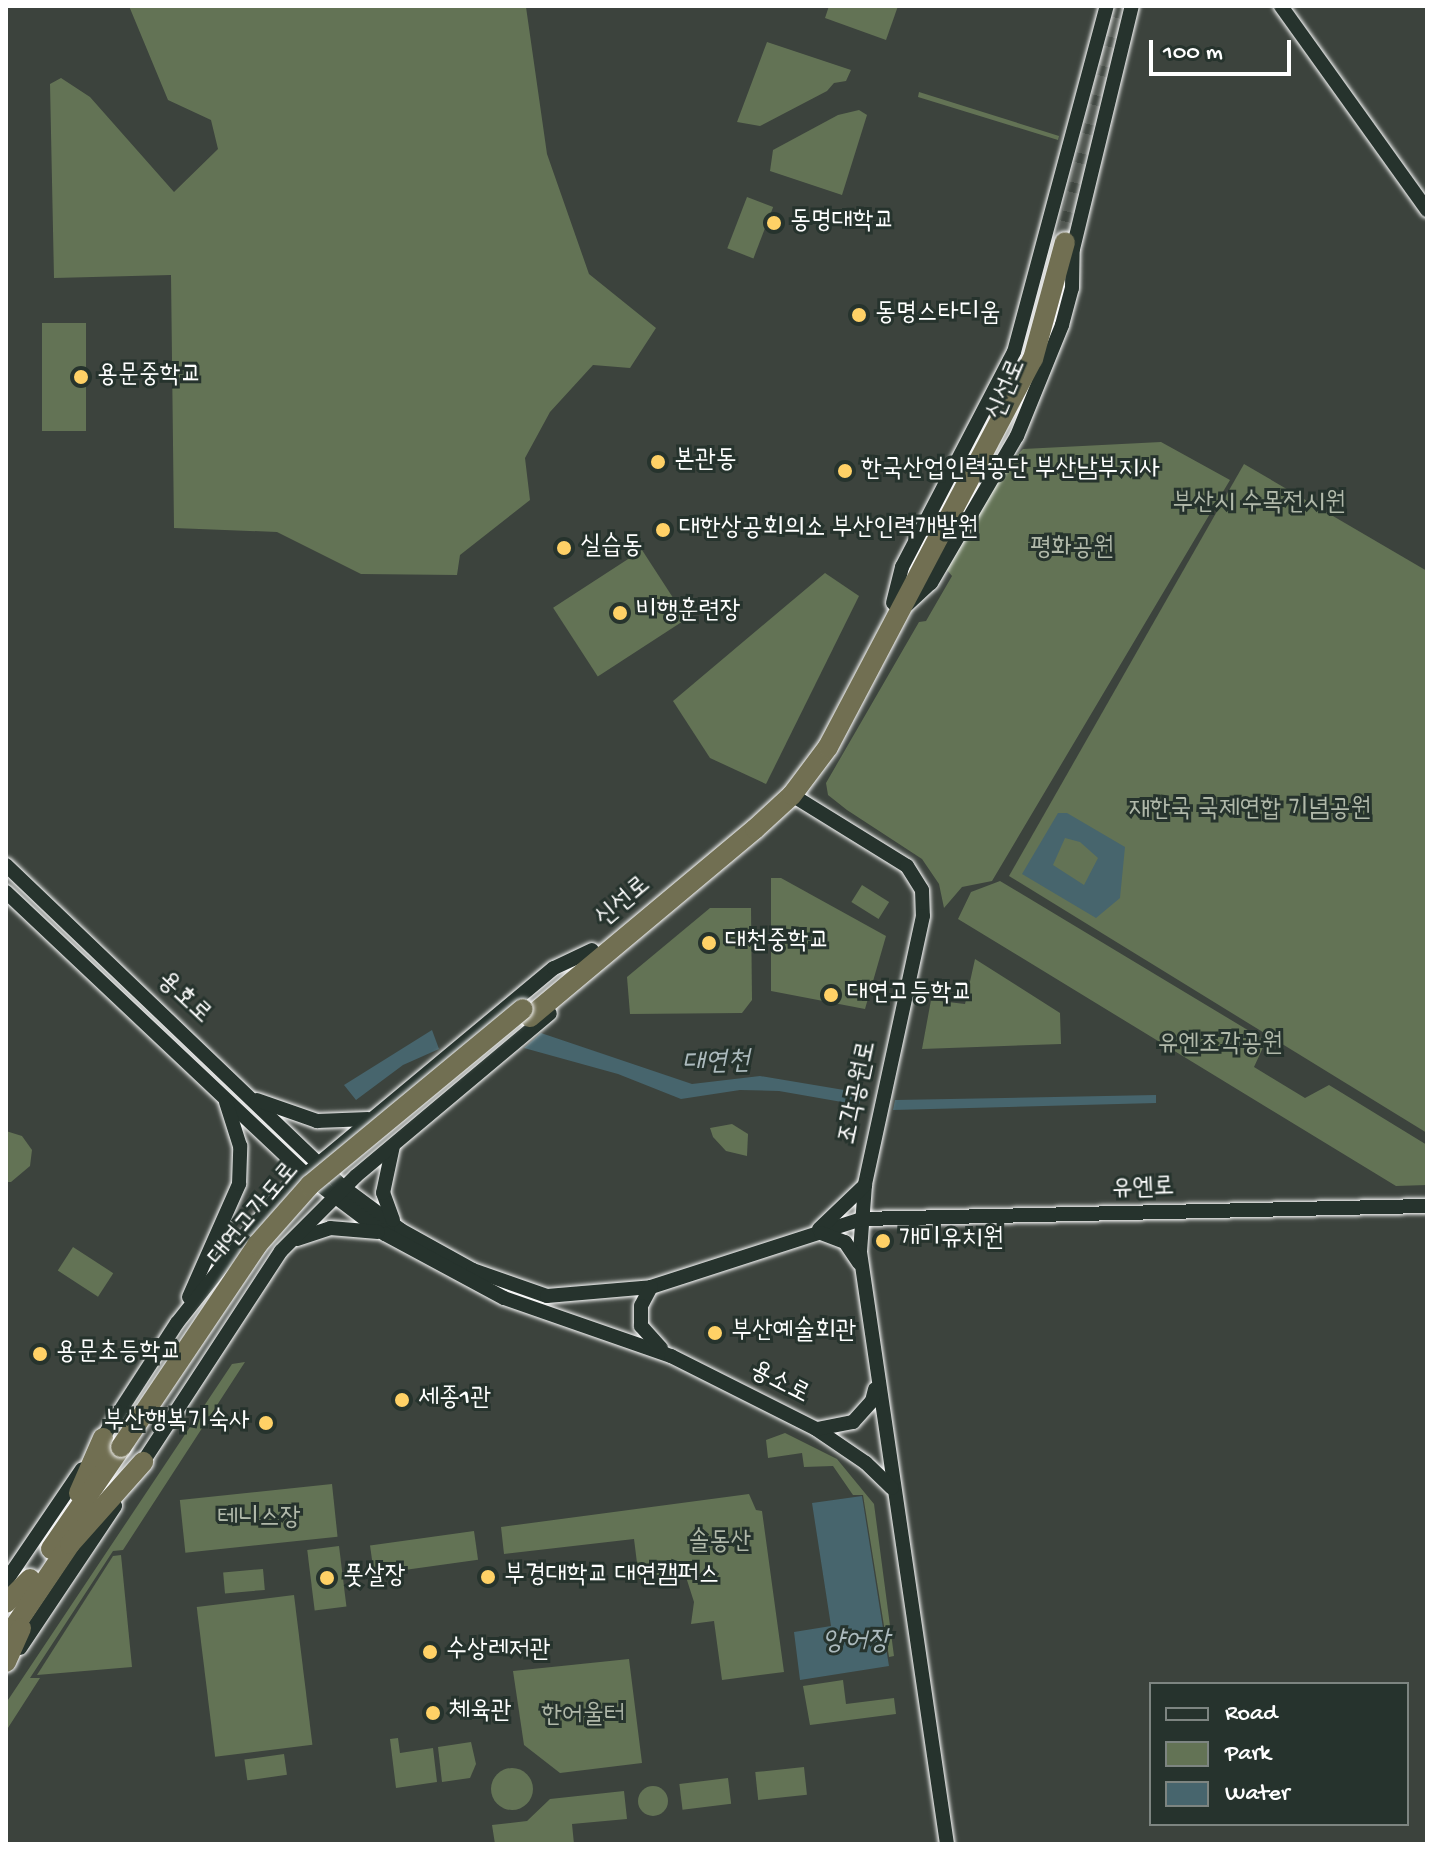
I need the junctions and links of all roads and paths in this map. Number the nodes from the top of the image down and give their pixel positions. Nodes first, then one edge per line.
1 (1107, 6) edge
2 (1132, 6) edge
3 (1281, 6) edge
4 (1427, 210) edge
5 (1061, 241) tunnel mouth
6 (898, 606) junction
7 (792, 795) junction
8 (6, 865) edge
9 (10, 896) edge
10 (48, 907) junction
11 (64, 949) junction
12 (596, 954) junction
13 (101, 959) junction
14 (240, 1087) junction
15 (223, 1095) junction
16 (297, 1116) junction
17 (375, 1116) junction
18 (395, 1142) junction
19 (301, 1151) junction
20 (314, 1173) junction
21 (865, 1185) junction
22 (338, 1192) junction
23 (1427, 1206) edge
24 (861, 1219) junction
25 (401, 1230) junction
26 (816, 1233) junction
27 (385, 1234) junction
28 (281, 1251) junction
29 (861, 1267) junction
30 (651, 1287) junction
31 (177, 1323) junction
32 (671, 1356) junction
33 (877, 1380) junction
34 (816, 1429) junction
35 (125, 1450) junction
36 (897, 1494) junction
37 (65, 1540) junction
38 (6, 1581) edge
39 (34, 1584) junction
40 (6, 1603) edge
41 (6, 1615) edge
42 (6, 1639) edge
43 (6, 1662) edge
44 (6, 1668) edge
45 (947, 1844) edge

1 - 6 main road
2 - 6 main road, 신선로
3 - 4 main road
5 - 6 highway, 신선로
6 - 7 highway, 신선로
6 - 12 highway
7 - 12 highway, 신선로
7 - 21 main road, 조각공원로
8 - 10 main road, 용호로
9 - 10 main road
9 - 11 main road, 용호로
10 - 13 main road, 용호로
11 - 13 main road
11 - 15 main road, 용호로
12 - 17 main road
12 - 18 main road
12 - 35 highway, 대연고가도로
13 - 14 main road, 용호로
14 - 16 main road
14 - 19 main road, 용호로
15 - 20 main road, 용호로
15 - 31 main road
16 - 17 main road
16 - 19 main road
17 - 20 main road
18 - 22 main road
18 - 25 main road
19 - 20 main road, 용호로
20 - 22 main road, 용소로
20 - 31 main road
21 - 24 main road, 조각공원로
21 - 26 main road
22 - 25 main road, 용소로
22 - 27 main road, 용소로
22 - 28 main road
23 - 24 main road, 유엔로
24 - 26 main road, 유엔로
24 - 29 main road, 조각공원로
25 - 30 main road, 용소로
26 - 29 main road
26 - 30 main road
27 - 28 main road
27 - 32 main road, 용소로
28 - 35 main road
29 - 33 main road
30 - 32 main road
31 - 35 main road
32 - 34 main road, 용소로
33 - 34 main road
33 - 36 main road
34 - 36 main road, 용소로
35 - 37 highway, 대연고가도로
35 - 37 highway
35 - 38 main road
35 - 44 main road
36 - 45 main road
37 - 39 highway
39 - 40 highway
39 - 41 highway
39 - 42 highway
39 - 43 highway

